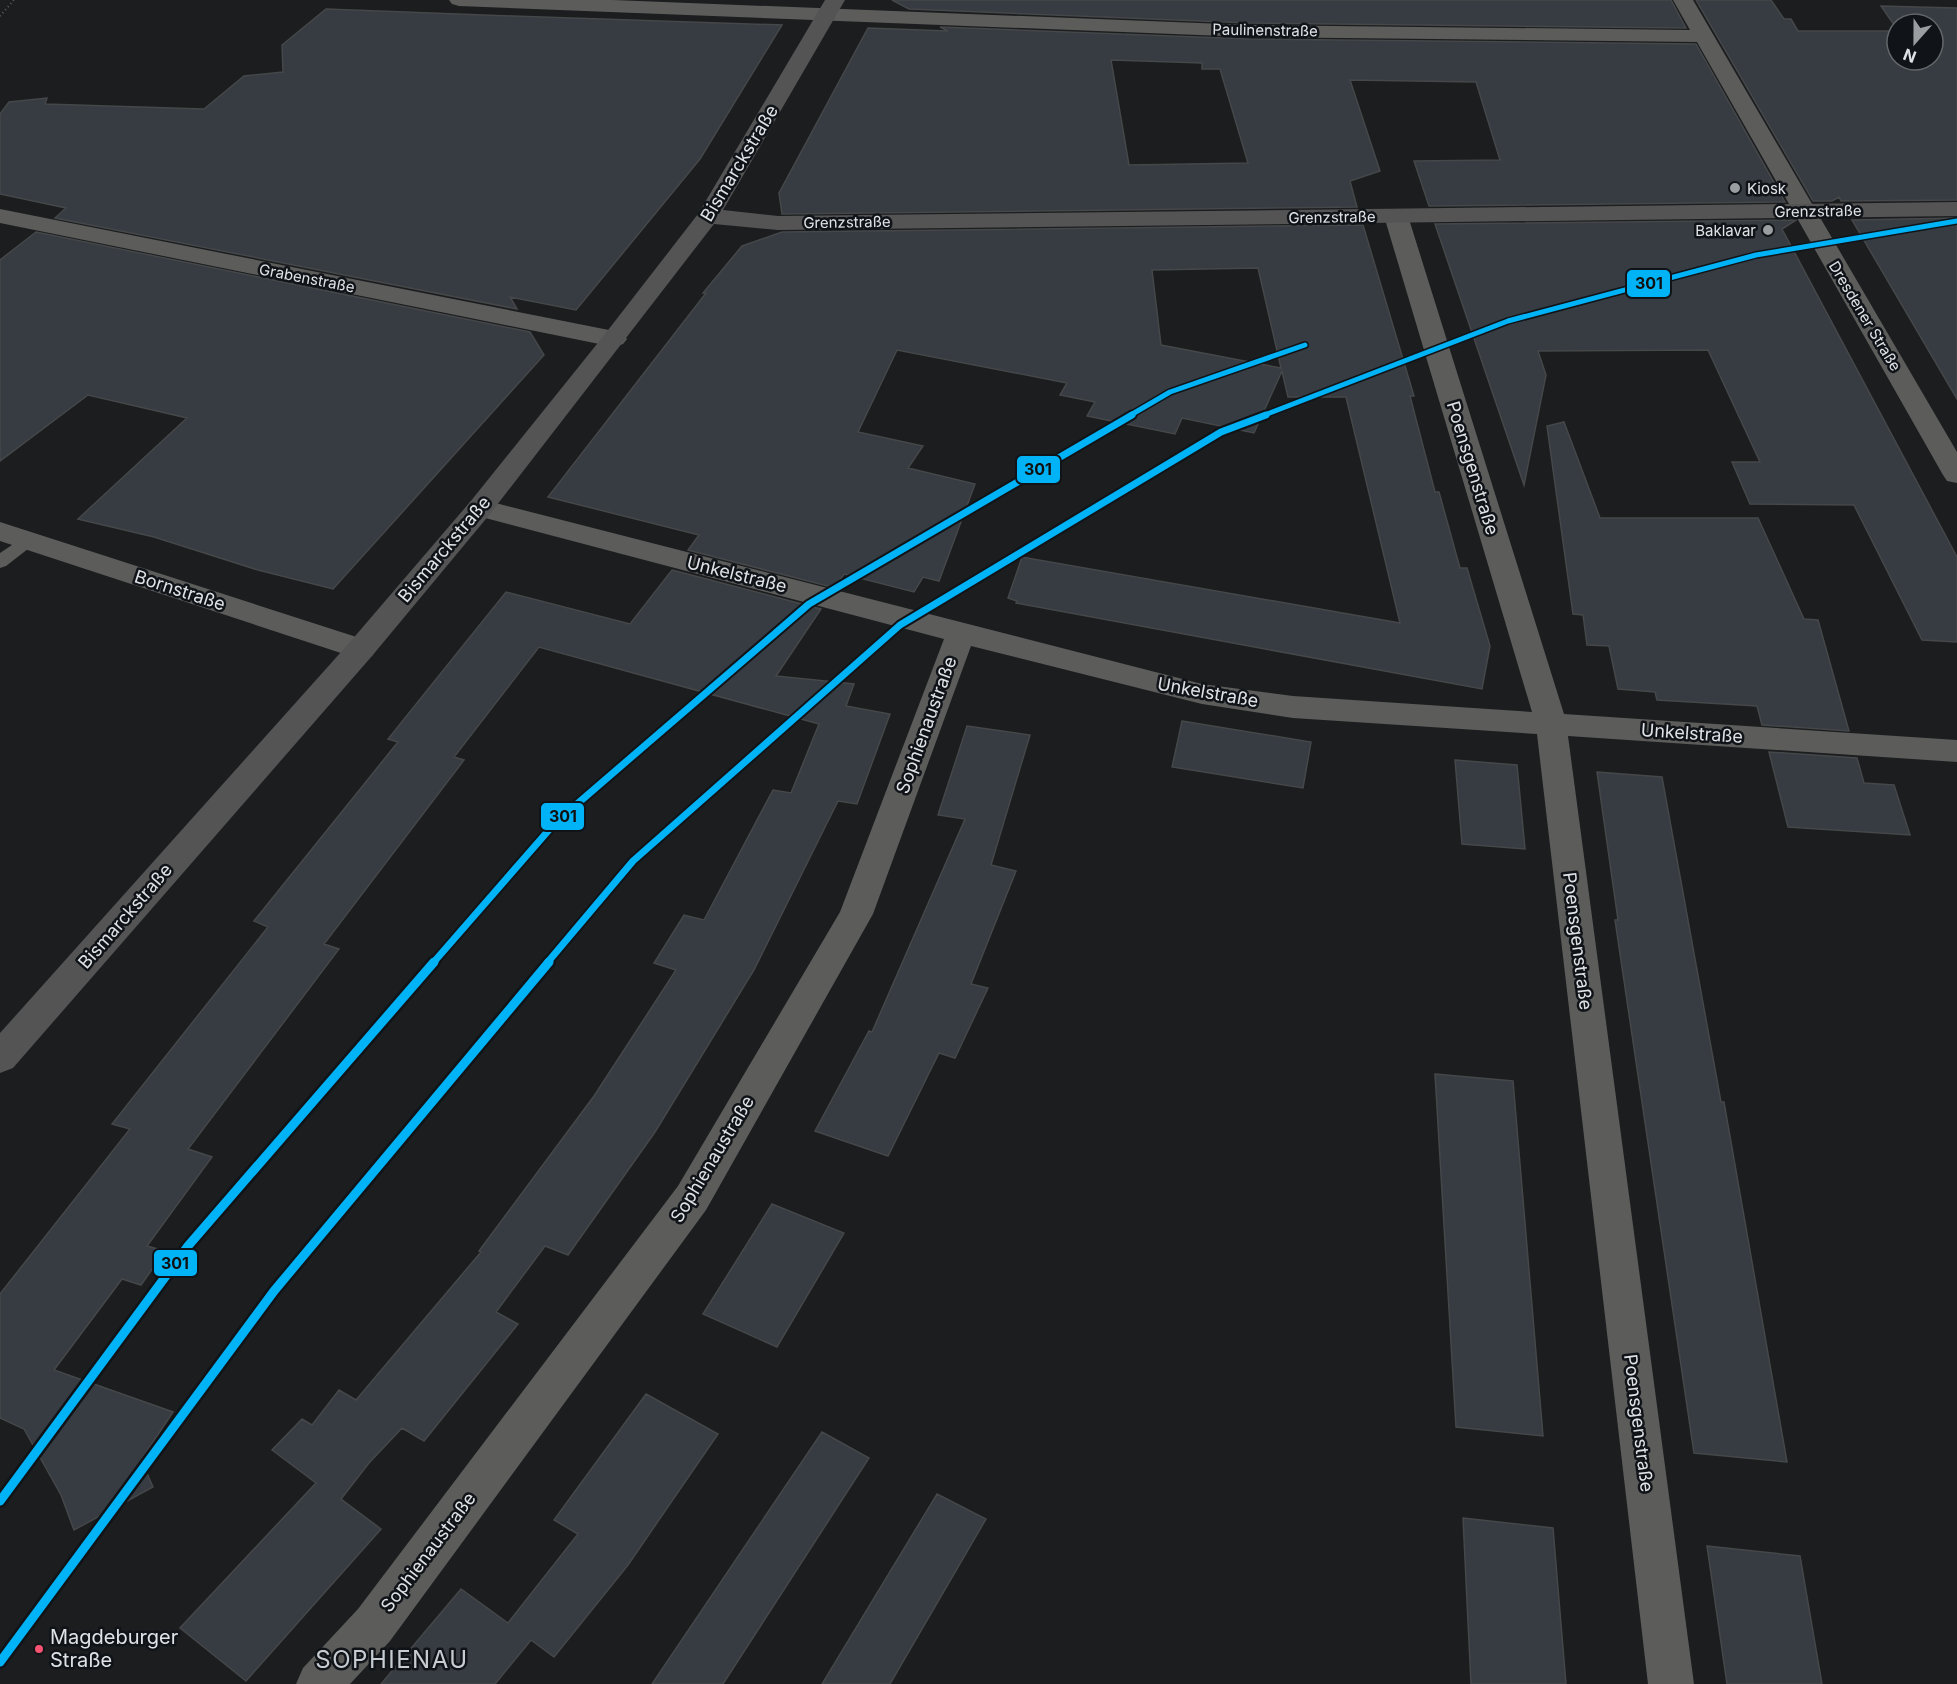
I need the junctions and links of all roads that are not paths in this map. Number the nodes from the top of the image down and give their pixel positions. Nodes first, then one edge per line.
1 (459, 0) edge
2 (1683, 0) edge
3 (831, 7) edge
4 (1703, 36) junction
5 (1957, 210) edge
6 (1803, 211) junction
7 (0, 216) edge
8 (708, 216) junction
9 (1396, 216) junction
10 (614, 339) junction
11 (1930, 426) junction
12 (1957, 426) edge
13 (1957, 475) edge
14 (480, 508) junction
15 (0, 531) edge
16 (27, 541) junction
17 (0, 562) edge
18 (961, 632) junction
19 (361, 649) junction
20 (1551, 724) junction
21 (1957, 751) edge
22 (0, 1058) edge
23 (319, 1684) edge
24 (1671, 1684) edge

1 - 3 street, Paulinenstraße
2 - 4 street, Dresdener Straße
3 - 4 street, Paulinenstraße
3 - 8 main road, Bismarckstraße
4 - 6 street, Dresdener Straße
5 - 6 main road, Grenzstraße
6 - 9 main road, Grenzstraße
6 - 11 street, Dresdener Straße
7 - 10 street, Grabenstraße
8 - 9 main road, Grenzstraße
8 - 10 main road, Bismarckstraße
9 - 20 street, Poensgenstraße
10 - 14 main road, Bismarckstraße
11 - 12 street
11 - 13 street, Dresdener Straße
14 - 18 street, Unkelstraße
14 - 19 main road, Bismarckstraße
15 - 16 street, Bornstraße
16 - 17 lane
16 - 19 street, Bornstraße
18 - 20 street, Unkelstraße
18 - 23 street, Sophienaustraße
19 - 22 main road, Bismarckstraße
20 - 21 street, Unkelstraße
20 - 24 street, Poensgenstraße

